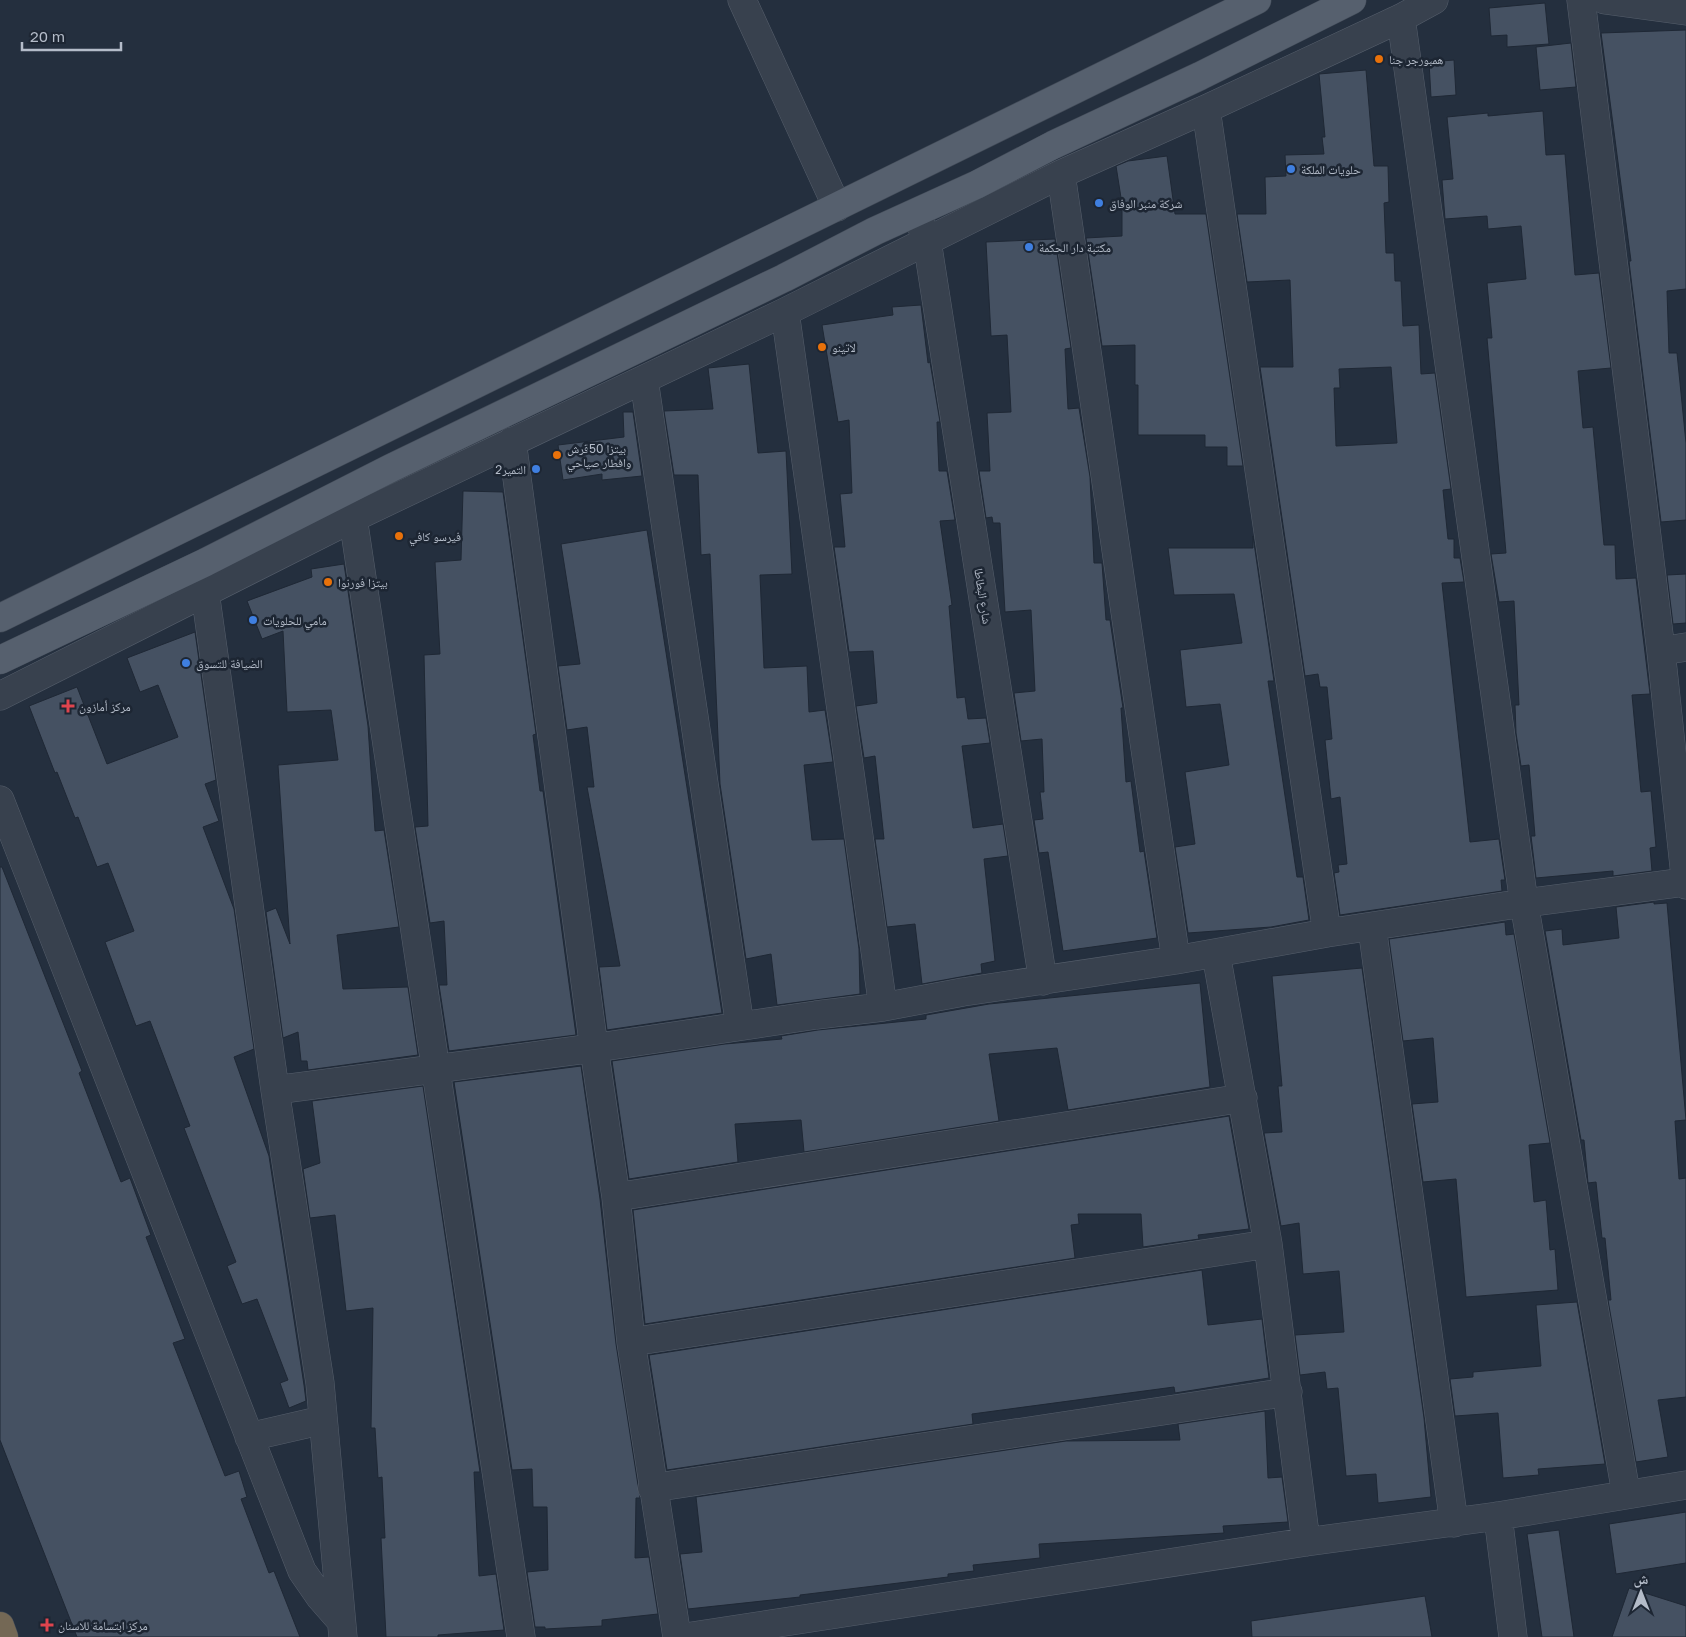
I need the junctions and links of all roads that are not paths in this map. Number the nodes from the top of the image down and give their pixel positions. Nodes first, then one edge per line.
1 (742, 0) edge
2 (1257, 0) edge
3 (1352, 0) edge
4 (1434, 0) edge
5 (1581, 0) edge
6 (1605, 0) edge
7 (1686, 11) edge
8 (1401, 18) junction
9 (1206, 110) junction
10 (1061, 174) junction
11 (837, 207) junction
12 (916, 213) junction
13 (927, 241) junction
14 (785, 312) junction
15 (644, 380) junction
16 (512, 441) junction
17 (353, 518) junction
18 (204, 592) junction
19 (0, 618) edge
20 (1673, 649) edge
21 (0, 660) edge
22 (0, 696) edge
23 (0, 800) edge
24 (1682, 808) edge
25 (1686, 884) edge
26 (1524, 903) junction
27 (1372, 927) junction
28 (1326, 933) junction
29 (1216, 954) junction
30 (1176, 960) junction
31 (1043, 980) junction
32 (883, 1008) junction
33 (740, 1026) junction
34 (594, 1048) junction
35 (437, 1068) junction
36 (275, 1090) junction
37 (1243, 1098) junction
38 (616, 1197) junction
39 (1268, 1244) junction
40 (631, 1342) junction
41 (1288, 1392) junction
42 (323, 1420) junction
43 (250, 1437) junction
44 (1686, 1485) edge
45 (652, 1488) junction
46 (1626, 1493) junction
47 (1498, 1516) junction
48 (1454, 1523) junction
49 (1306, 1542) junction
50 (0, 1626) edge
51 (342, 1629) edge
52 (4, 1637) edge
53 (520, 1637) edge
54 (677, 1637) edge
55 (686, 1637) edge
56 (1513, 1637) edge

1 - 11 street
2 - 11 main road
3 - 12 main road
4 - 8 street
5 - 20 street
6 - 7 street
8 - 9 street
8 - 26 street
9 - 10 street
9 - 28 street
10 - 13 street
10 - 30 street
11 - 19 main road
12 - 13 street, شارع البطاطا
12 - 21 main road
13 - 14 street
13 - 31 street, شارع البطاطا
14 - 15 street
14 - 32 street
15 - 16 street
15 - 33 street
16 - 17 street
16 - 34 street
17 - 18 street
17 - 35 street
18 - 22 street
18 - 36 street
20 - 24 street
23 - 43 street
24 - 25 street
25 - 26 street
26 - 27 street
26 - 46 street
27 - 28 street
27 - 48 street
28 - 29 street
29 - 30 street
29 - 37 street
30 - 31 street
31 - 32 street
32 - 33 street
33 - 34 street
34 - 35 street
34 - 38 street
35 - 36 street
35 - 53 street
36 - 42 street
37 - 38 street
37 - 39 street
38 - 40 street
39 - 40 street
39 - 41 street
40 - 45 street
41 - 45 street
41 - 49 street
42 - 43 street
42 - 51 street
43 - 51 street
44 - 46 street
45 - 54 street
46 - 47 street
47 - 48 street
47 - 56 street
48 - 49 street
49 - 55 street
50 - 52 highway

